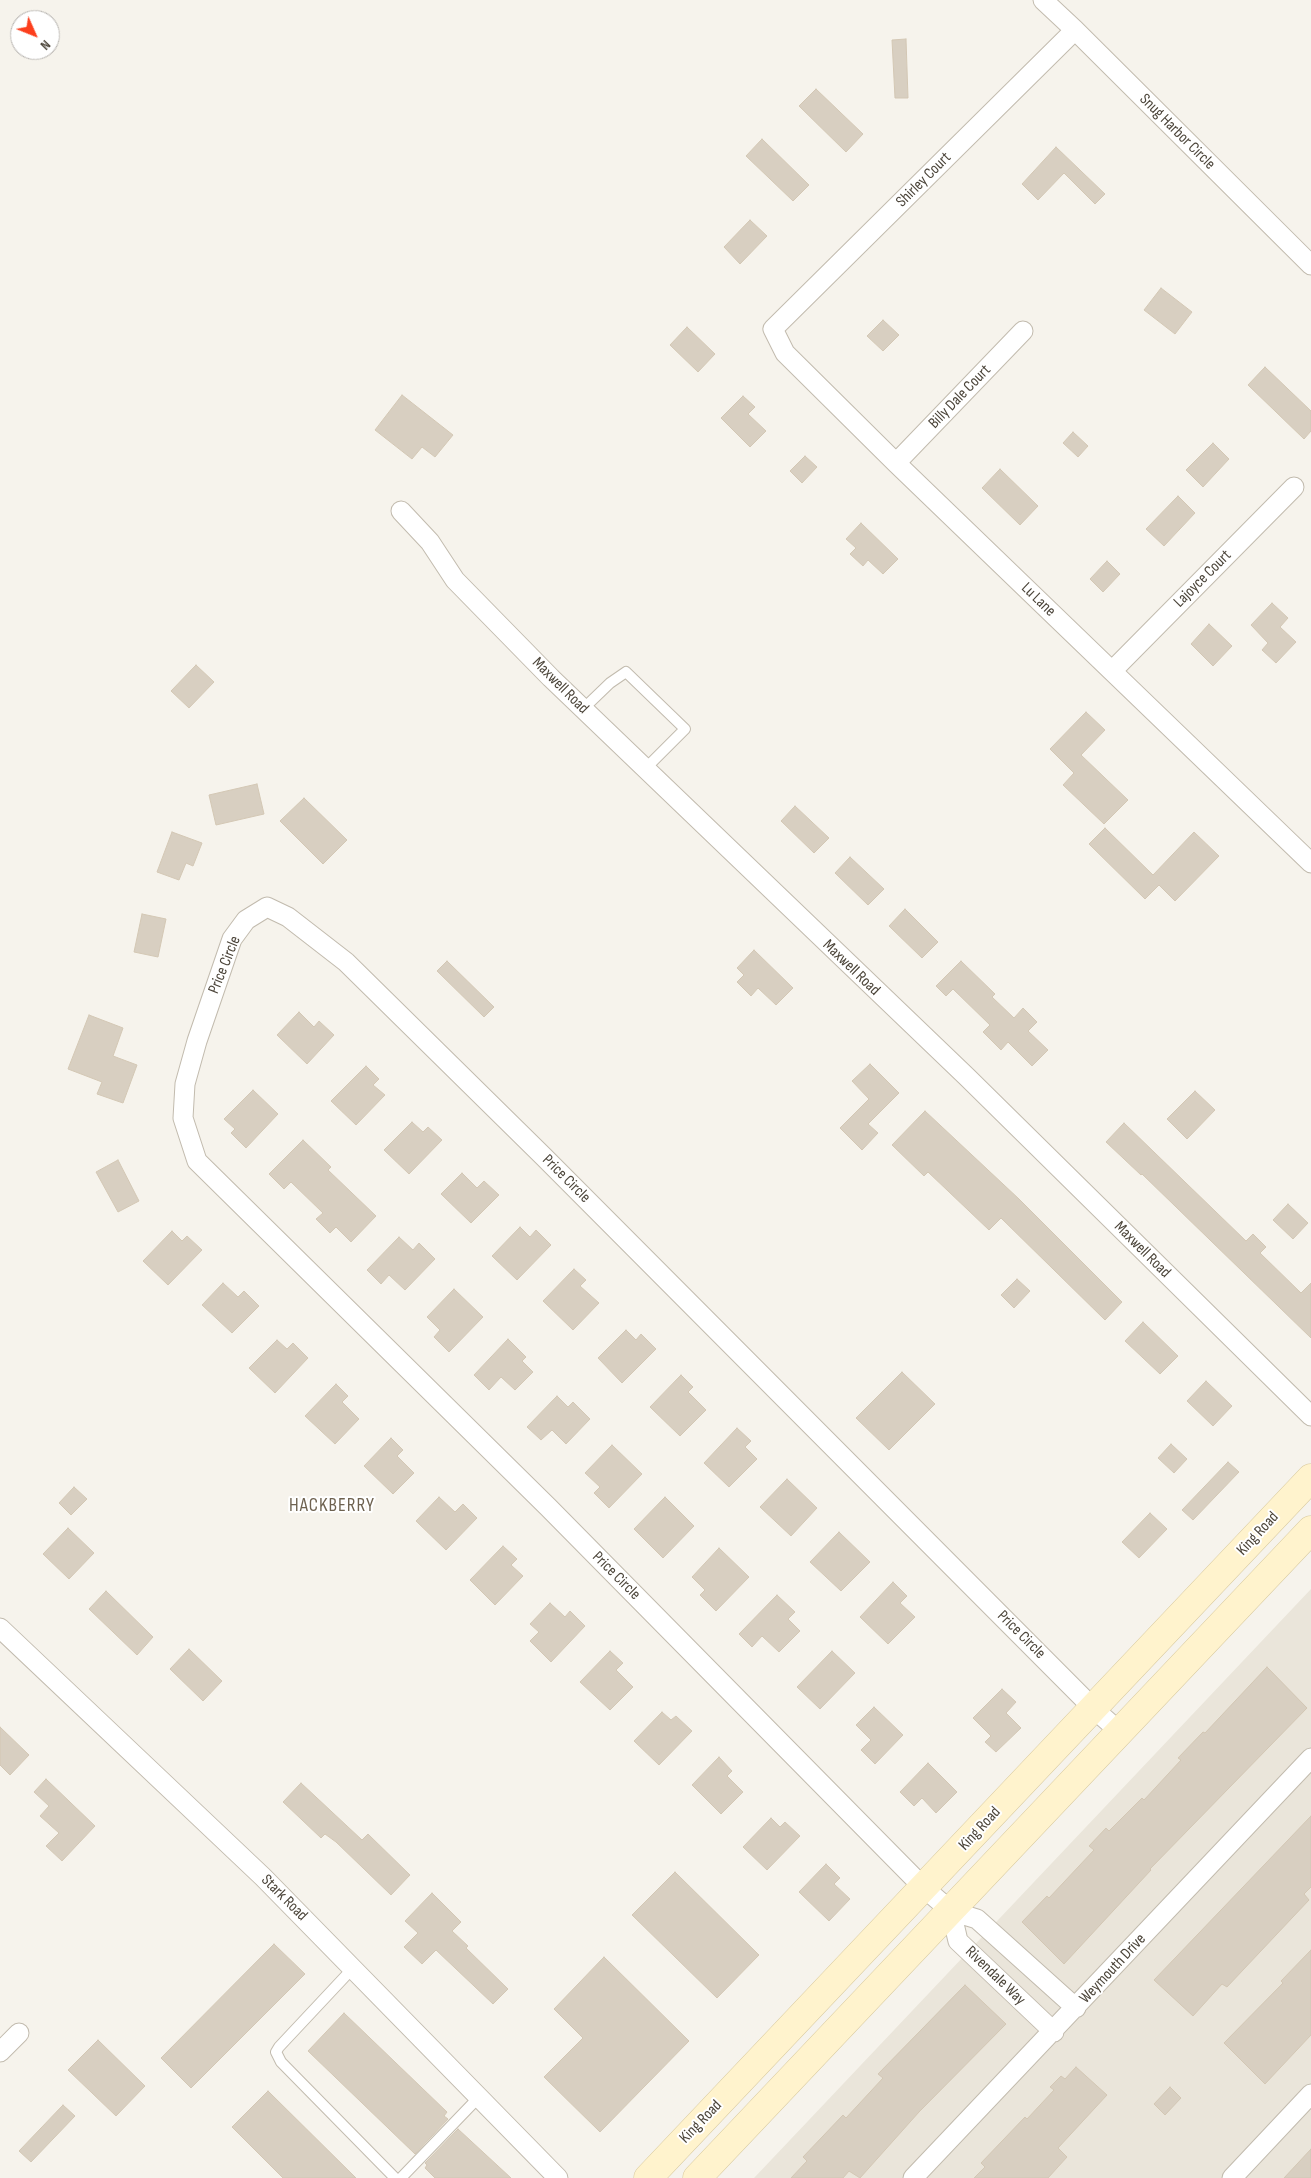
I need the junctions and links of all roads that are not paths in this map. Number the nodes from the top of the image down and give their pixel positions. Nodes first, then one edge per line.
1 (1043, 0) edge
2 (1075, 30) junction
3 (1311, 265) edge
4 (773, 329) joint
5 (1023, 331) dead end
6 (896, 463) junction
7 (1294, 487) dead end
8 (401, 512) dead end
9 (1112, 671) junction
10 (583, 709) junction
11 (645, 769) junction
12 (1311, 863) edge
13 (1311, 1416) edge
14 (1311, 1478) edge
15 (1311, 1530) edge
16 (0, 1628) edge
17 (1094, 1709) junction
18 (1120, 1732) junction
19 (1311, 1758) edge
20 (924, 1888) junction
21 (950, 1911) junction
22 (353, 1968) junction
23 (828, 1989) junction
24 (1076, 2008) junction
25 (852, 2015) junction
26 (1054, 2032) junction
27 (19, 2033) dead end
28 (0, 2052) edge
29 (1311, 2094) edge
30 (478, 2097) junction
31 (395, 2178) edge
32 (401, 2178) edge
33 (558, 2178) edge
34 (648, 2178) edge
35 (697, 2178) edge
36 (914, 2178) edge
37 (1232, 2178) edge

1 - 2 street, Snug Harbor Circle
2 - 3 street, Snug Harbor Circle
2 - 4 street, Shirley Court
4 - 6 street, Lu Lane
5 - 6 street, Billy Dale Court
6 - 9 street, Lu Lane
7 - 9 street, Lajoyce Court
8 - 10 street, Maxwell Road
9 - 12 street, Lu Lane
10 - 11 street, Maxwell Road
10 - 11 lane
11 - 13 street, Maxwell Road
14 - 17 street, King Road
15 - 18 street
16 - 22 street, Stark Road
17 - 18 street, Price Circle
17 - 20 street, King Road
17 - 20 street, Price Circle
18 - 21 street
19 - 24 street, Weymouth Drive
20 - 21 street, Rivendale Way
20 - 23 street, King Road
21 - 24 street, Rivendale Way
21 - 25 street
21 - 26 street, Rivendale Way
22 - 30 street, Stark Road
22 - 31 lane
23 - 25 street
23 - 34 street, King Road
24 - 26 street, Weymouth Drive
25 - 35 street
26 - 36 street, Weymouth Drive
27 - 28 street
29 - 37 street
30 - 32 lane
30 - 33 street, Stark Road

